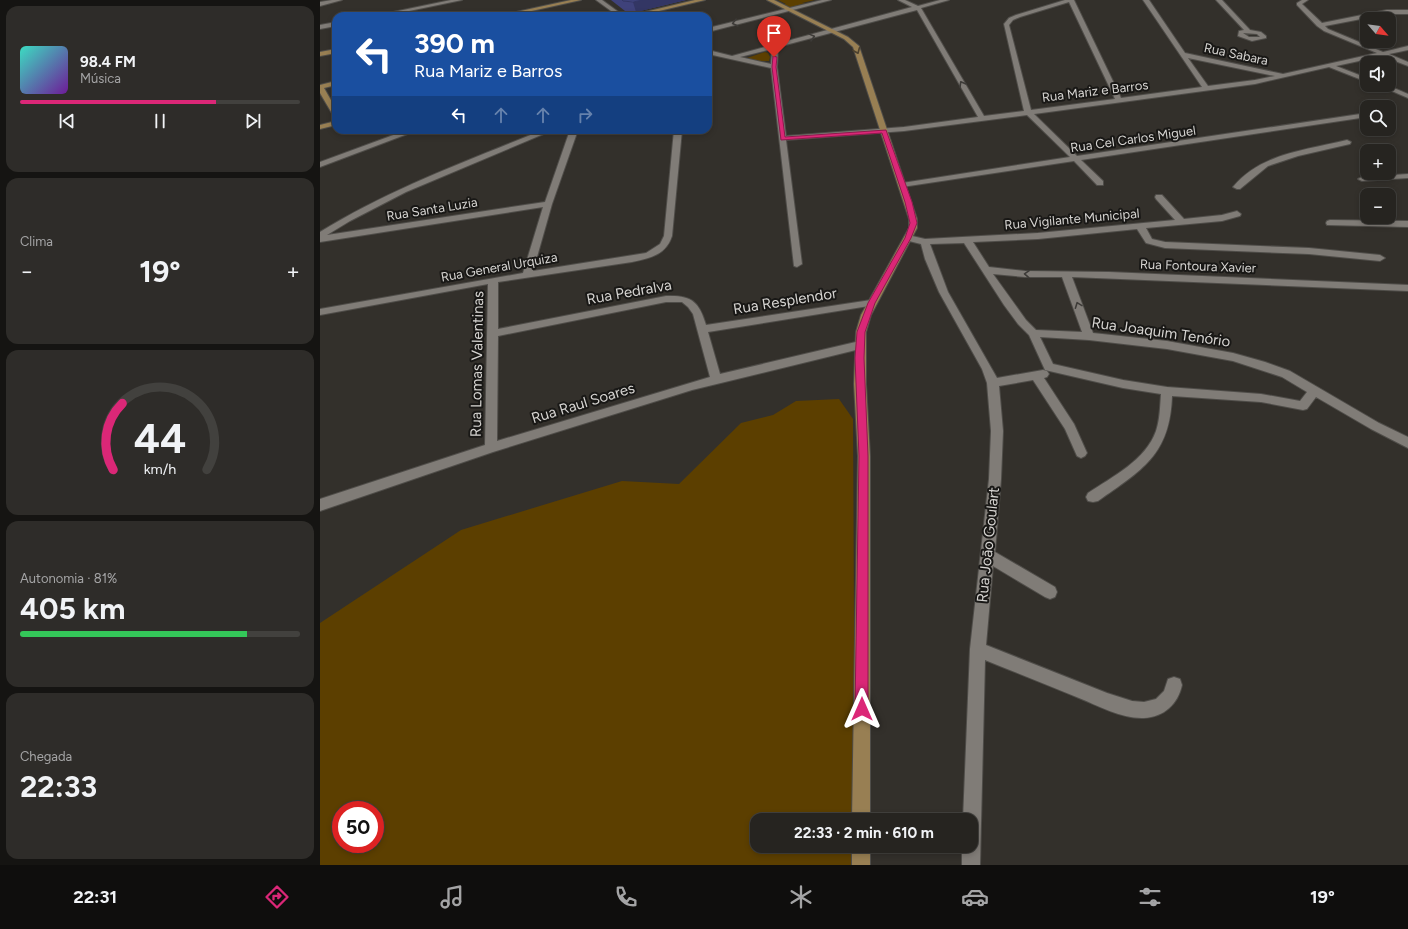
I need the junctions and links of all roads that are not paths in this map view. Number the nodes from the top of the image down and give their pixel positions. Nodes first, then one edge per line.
1 (339, 0) edge
2 (459, 0) edge
3 (578, 0) edge
4 (599, 0) edge
5 (702, 0) edge
6 (770, 0) edge
7 (828, 0) edge
8 (901, 0) edge
9 (946, 0) edge
10 (1070, 0) edge
11 (1146, 0) edge
12 (1219, 0) edge
13 (1305, 0) edge
14 (320, 4) edge
15 (918, 8) junction
16 (789, 9) junction
17 (398, 12) edge
18 (520, 12) edge
19 (615, 12) edge
20 (649, 12) edge
21 (1408, 12) edge
22 (1319, 24) junction
23 (332, 25) edge
24 (320, 27) edge
25 (712, 29) edge
26 (833, 31) junction
27 (1248, 31) dead end
28 (775, 47) junction
29 (1408, 48) edge
30 (332, 52) edge
31 (712, 53) edge
32 (1382, 53) junction
33 (320, 54) edge
34 (1184, 55) junction
35 (734, 58) junction
36 (1408, 64) edge
37 (1331, 66) junction
38 (774, 67) junction
39 (1284, 76) junction
40 (1360, 77) edge
41 (332, 84) edge
42 (320, 87) edge
43 (1206, 89) junction
44 (1396, 91) edge
45 (1408, 96) edge
46 (1119, 100) junction
47 (332, 108) edge
48 (1028, 112) junction
49 (1360, 116) edge
50 (982, 118) junction
51 (332, 124) edge
52 (320, 127) edge
53 (884, 131) junction
54 (403, 134) edge
55 (540, 134) edge
56 (573, 134) edge
57 (678, 134) edge
58 (782, 138) junction
59 (1348, 142) dead end
60 (1077, 159) junction
61 (320, 165) edge
62 (1408, 176) edge
63 (1396, 177) edge
64 (1100, 183) dead end
65 (902, 185) junction
66 (1237, 187) dead end
67 (1159, 197) dead end
68 (548, 204) junction
69 (1237, 214) dead end
70 (1182, 222) junction
71 (1330, 223) dead end
72 (1408, 224) edge
73 (1140, 226) junction
74 (320, 237) edge
75 (908, 238) junction
76 (968, 241) junction
77 (926, 242) junction
78 (1380, 258) dead end
79 (798, 264) dead end
80 (987, 270) junction
81 (1066, 274) junction
82 (527, 275) junction
83 (493, 280) junction
84 (1408, 288) edge
85 (871, 303) junction
86 (320, 312) edge
87 (703, 330) junction
88 (493, 333) junction
89 (1033, 333) junction
90 (1089, 336) junction
91 (860, 345) junction
92 (1049, 367) junction
93 (1036, 375) junction
94 (716, 379) junction
95 (993, 383) junction
96 (1167, 391) junction
97 (1314, 391) junction
98 (1408, 443) edge
99 (491, 448) junction
100 (1081, 452) dead end
101 (1093, 497) dead end
102 (320, 505) edge
103 (987, 555) junction
104 (1050, 592) dead end
105 (978, 649) junction
106 (1174, 685) dead end
107 (861, 813) edge
108 (861, 853) edge
109 (861, 865) edge
110 (971, 865) edge

1 - 14 street
2 - 17 street
3 - 18 main road
4 - 19 street
5 - 20 main road
6 - 16 main road
7 - 16 street
8 - 15 street
9 - 15 street
10 - 46 street
10 - 48 street
11 - 34 street
12 - 27 street
13 - 22 street
15 - 26 street
50 -> 15 street
16 -> 25 street
16 - 26 main road
21 - 22 street
22 - 32 street
23 - 24 street
28 -> 26 street
26 -> 53 main road
28 - 35 street
28 - 38 street
29 - 32 street, Rua Mariz e Barros
30 - 33 main road
31 - 35 street
32 - 36 street
32 - 37 street, Rua Mariz e Barros
34 - 39 street, Rua Sabara
34 - 43 street
35 - 38 street
37 - 39 street, Rua Mariz e Barros
37 - 40 street
38 - 58 street
39 - 43 street, Rua Mariz e Barros
41 - 42 main road
42 - 47 main road
43 - 46 street, Rua Mariz e Barros
44 - 45 street
46 - 48 street, Rua Mariz e Barros
48 - 50 street, Rua Mariz e Barros
48 - 60 street
49 - 60 street, Rua Cel Carlos Miguel
50 - 53 street, Rua Mariz e Barros
51 - 52 main road
53 - 58 street, Rua Mariz e Barros
53 - 65 main road
54 - 61 street
55 - 74 street
56 - 68 street
57 - 82 street, Rua General Urquiza
58 - 79 street
59 - 66 street
60 - 64 street
60 - 65 street, Rua Cel Carlos Miguel
62 - 63 street
65 - 75 main road
67 - 70 street
68 - 74 street, Rua Santa Luzia
68 - 82 street
69 - 70 street, Rua Vigilante Municipal
70 - 73 street, Rua Vigilante Municipal
71 - 72 street
73 - 76 street, Rua Vigilante Municipal
73 - 78 street
75 - 77 street, Rua Vigilante Municipal
75 - 85 main road
76 - 77 street, Rua Vigilante Municipal
76 - 80 street
77 - 95 street, Rua Joāo Goulart
81 -> 80 street, Rua Fontoura Xavier
80 - 89 street
81 - 84 street, Rua Fontoura Xavier
90 -> 81 street
82 - 83 street, Rua General Urquiza
83 - 86 street, Rua General Urquiza
83 - 88 street, Rua Lomas Valentinas
85 - 87 street, Rua Resplendor
85 - 91 main road
87 - 88 street, Rua Pedralva
87 - 94 street, Rua Pedralva
88 - 99 street, Rua Lomas Valentinas
89 - 90 street, Rua Joaquim Tenório
89 - 92 street
90 - 97 street, Rua Joaquim Tenório
91 - 94 street, Rua Raul Soares
91 - 107 main road
92 - 93 street
92 - 96 street
93 - 95 street
93 - 100 street
94 - 99 street, Rua Raul Soares
95 - 103 street, Rua Joāo Goulart
96 - 97 street
96 - 101 street
97 - 98 street, Rua Joaquim Tenório
99 - 102 street, Rua Raul Soares
103 - 104 street
103 - 105 street, Rua Joāo Goulart
105 - 106 street
105 - 110 street, Rua Joāo Goulart
108 - 109 main road

